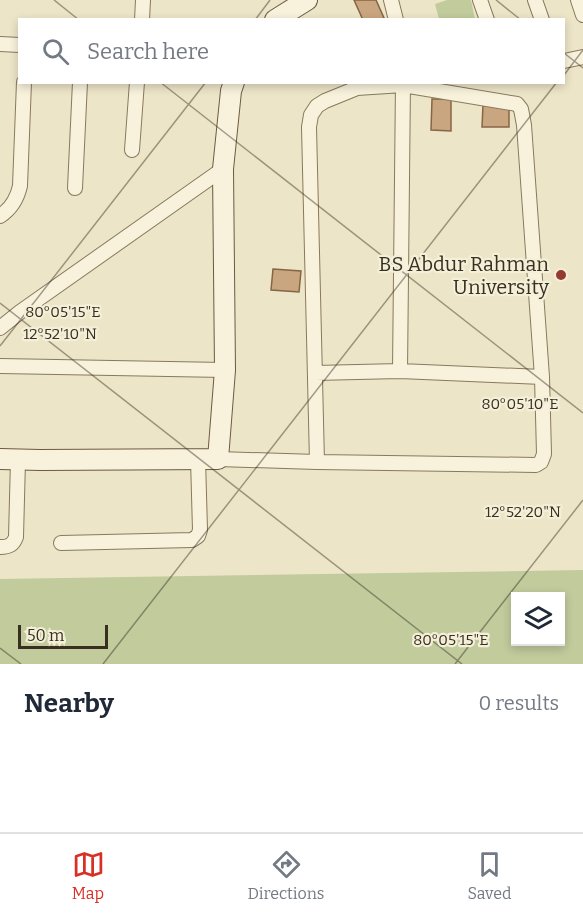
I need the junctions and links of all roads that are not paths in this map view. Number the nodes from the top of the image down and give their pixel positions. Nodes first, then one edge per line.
1 (143, 0) edge
2 (307, 0) edge
3 (391, 0) edge
4 (480, 0) edge
5 (535, 0) edge
6 (578, 0) edge
7 (583, 15) edge
8 (142, 18) edge
9 (277, 18) edge
10 (396, 18) edge
11 (486, 18) edge
12 (541, 18) edge
13 (0, 44) edge
14 (18, 45) edge
15 (583, 57) edge
16 (565, 61) edge
17 (24, 84) edge
18 (80, 84) edge
19 (137, 84) edge
20 (233, 84) edge
21 (403, 84) edge
22 (132, 150) dead end
23 (223, 169) junction
24 (75, 188) dead end
25 (0, 216) edge
26 (0, 328) edge
27 (0, 366) edge
28 (225, 370) junction
29 (400, 371) junction
30 (315, 373) junction
31 (542, 377) junction
32 (9, 459) edge
33 (198, 459) junction
34 (218, 459) junction
35 (317, 462) junction
36 (61, 543) dead end
37 (0, 547) edge

1 - 8 street
2 - 9 street
3 - 10 street
4 - 11 street
5 - 12 street
6 - 7 street
13 - 14 street
15 - 16 street
17 - 25 street
18 - 24 street
19 - 22 street
20 - 23 street
21 - 29 street
21 - 30 street
21 - 31 street
23 - 26 street
23 - 28 street
27 - 28 street
28 - 34 street
29 - 30 street
29 - 31 street
30 - 35 street
31 - 35 street
32 - 33 street
32 - 37 street
33 - 34 street
33 - 36 street
34 - 35 street

